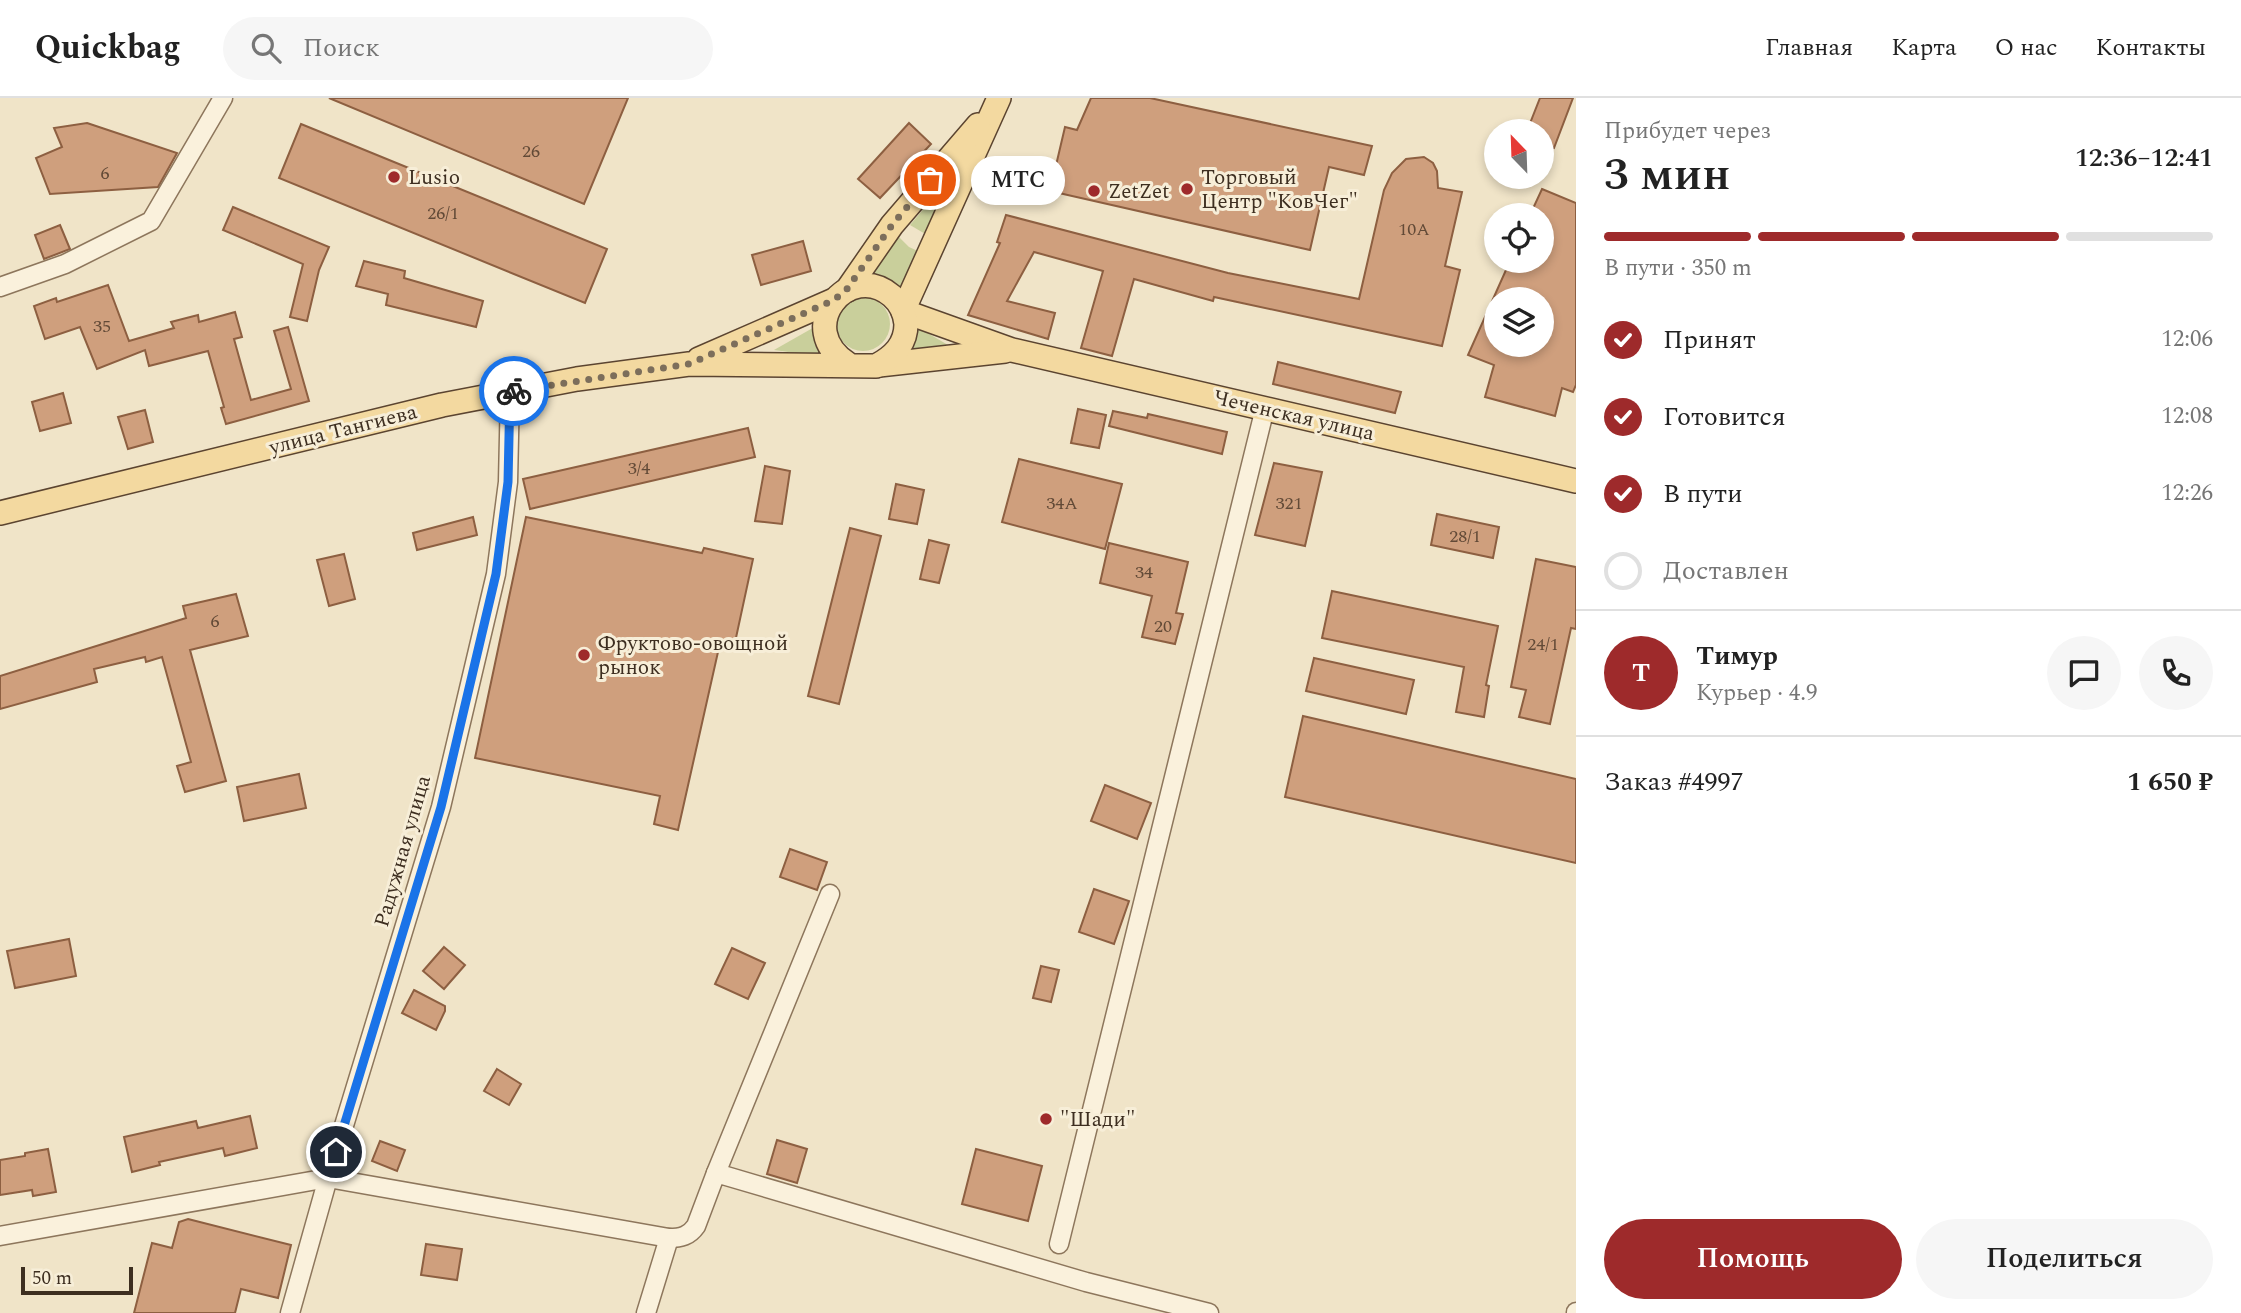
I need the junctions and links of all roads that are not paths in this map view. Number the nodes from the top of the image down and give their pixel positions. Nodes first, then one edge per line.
1 (223, 98) edge
2 (998, 101) edge
3 (0, 287) edge
4 (840, 295) junction
5 (903, 311) junction
6 (1012, 350) junction
7 (689, 364) junction
8 (848, 364) junction
9 (876, 366) junction
10 (510, 391) junction
11 (1265, 408) junction
12 (1576, 481) edge
13 (0, 513) edge
14 (831, 894) dead end
15 (716, 1173) junction
16 (328, 1178) junction
17 (0, 1236) edge
18 (669, 1238) junction
19 (1059, 1244) dead end
20 (290, 1313) edge
21 (646, 1313) edge
22 (1209, 1313) edge

1 - 3 street
2 - 4 main road
2 - 5 main road
4 - 5 main road
4 - 7 main road
4 - 8 main road
5 - 6 main road, Чеченская улица
5 - 9 main road
6 - 9 main road, Чеченская улица
6 - 11 main road, Чеченская улица
7 - 8 main road
7 - 10 main road, улица Тангиева
8 - 9 main road
10 - 13 main road, улица Тангиева
10 - 16 street, Радужная улица
11 - 12 main road, Чеченская улица
11 - 19 street
14 - 15 street
15 - 18 street
15 - 22 street
16 - 17 street
16 - 18 street
16 - 20 street, Радужная улица
18 - 21 street

